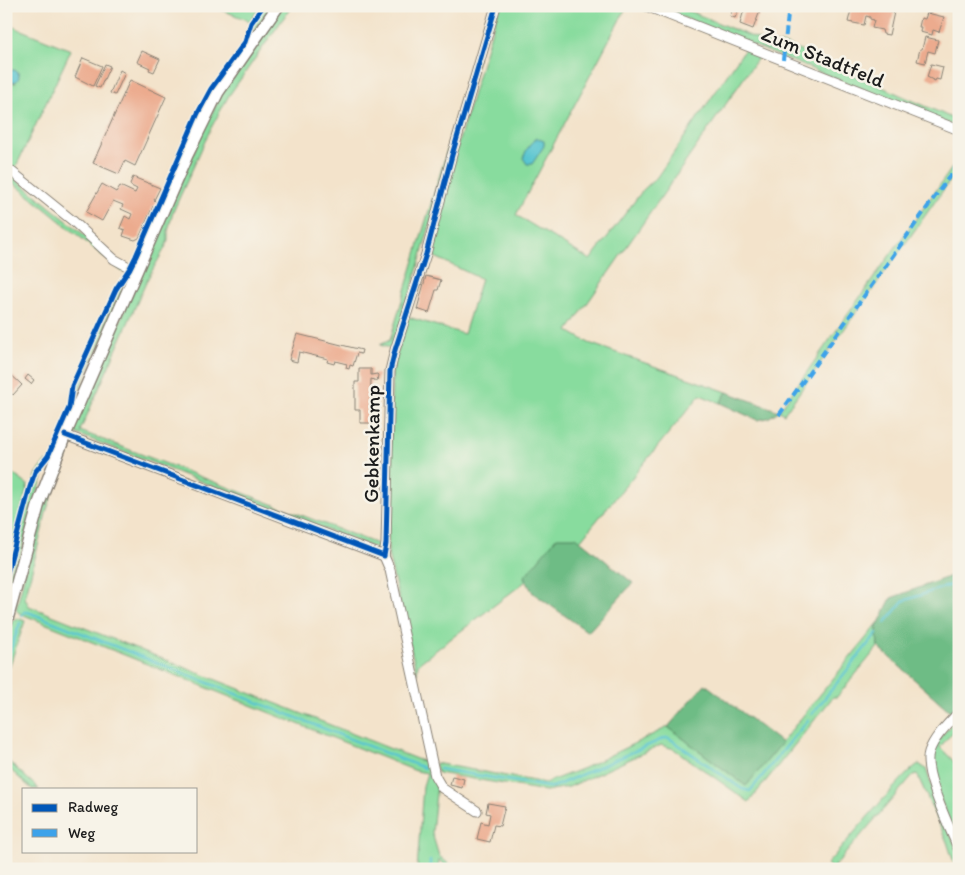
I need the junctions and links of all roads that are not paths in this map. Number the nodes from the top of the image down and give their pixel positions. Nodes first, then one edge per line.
1 (278, 6) edge
2 (496, 6) edge
3 (646, 6) edge
4 (959, 130) edge
5 (6, 168) edge
6 (136, 272) junction
7 (64, 435) junction
8 (384, 556) junction
9 (6, 623) edge
10 (959, 712) edge
11 (477, 811) dead end
12 (959, 850) edge

1 - 6 main road
2 - 8 street, Gebkenkamp
3 - 4 street, Zum Stadtfeld
5 - 6 street
6 - 7 main road
7 - 8 street
7 - 9 main road
8 - 11 street, Gebkenkamp
10 - 12 street

